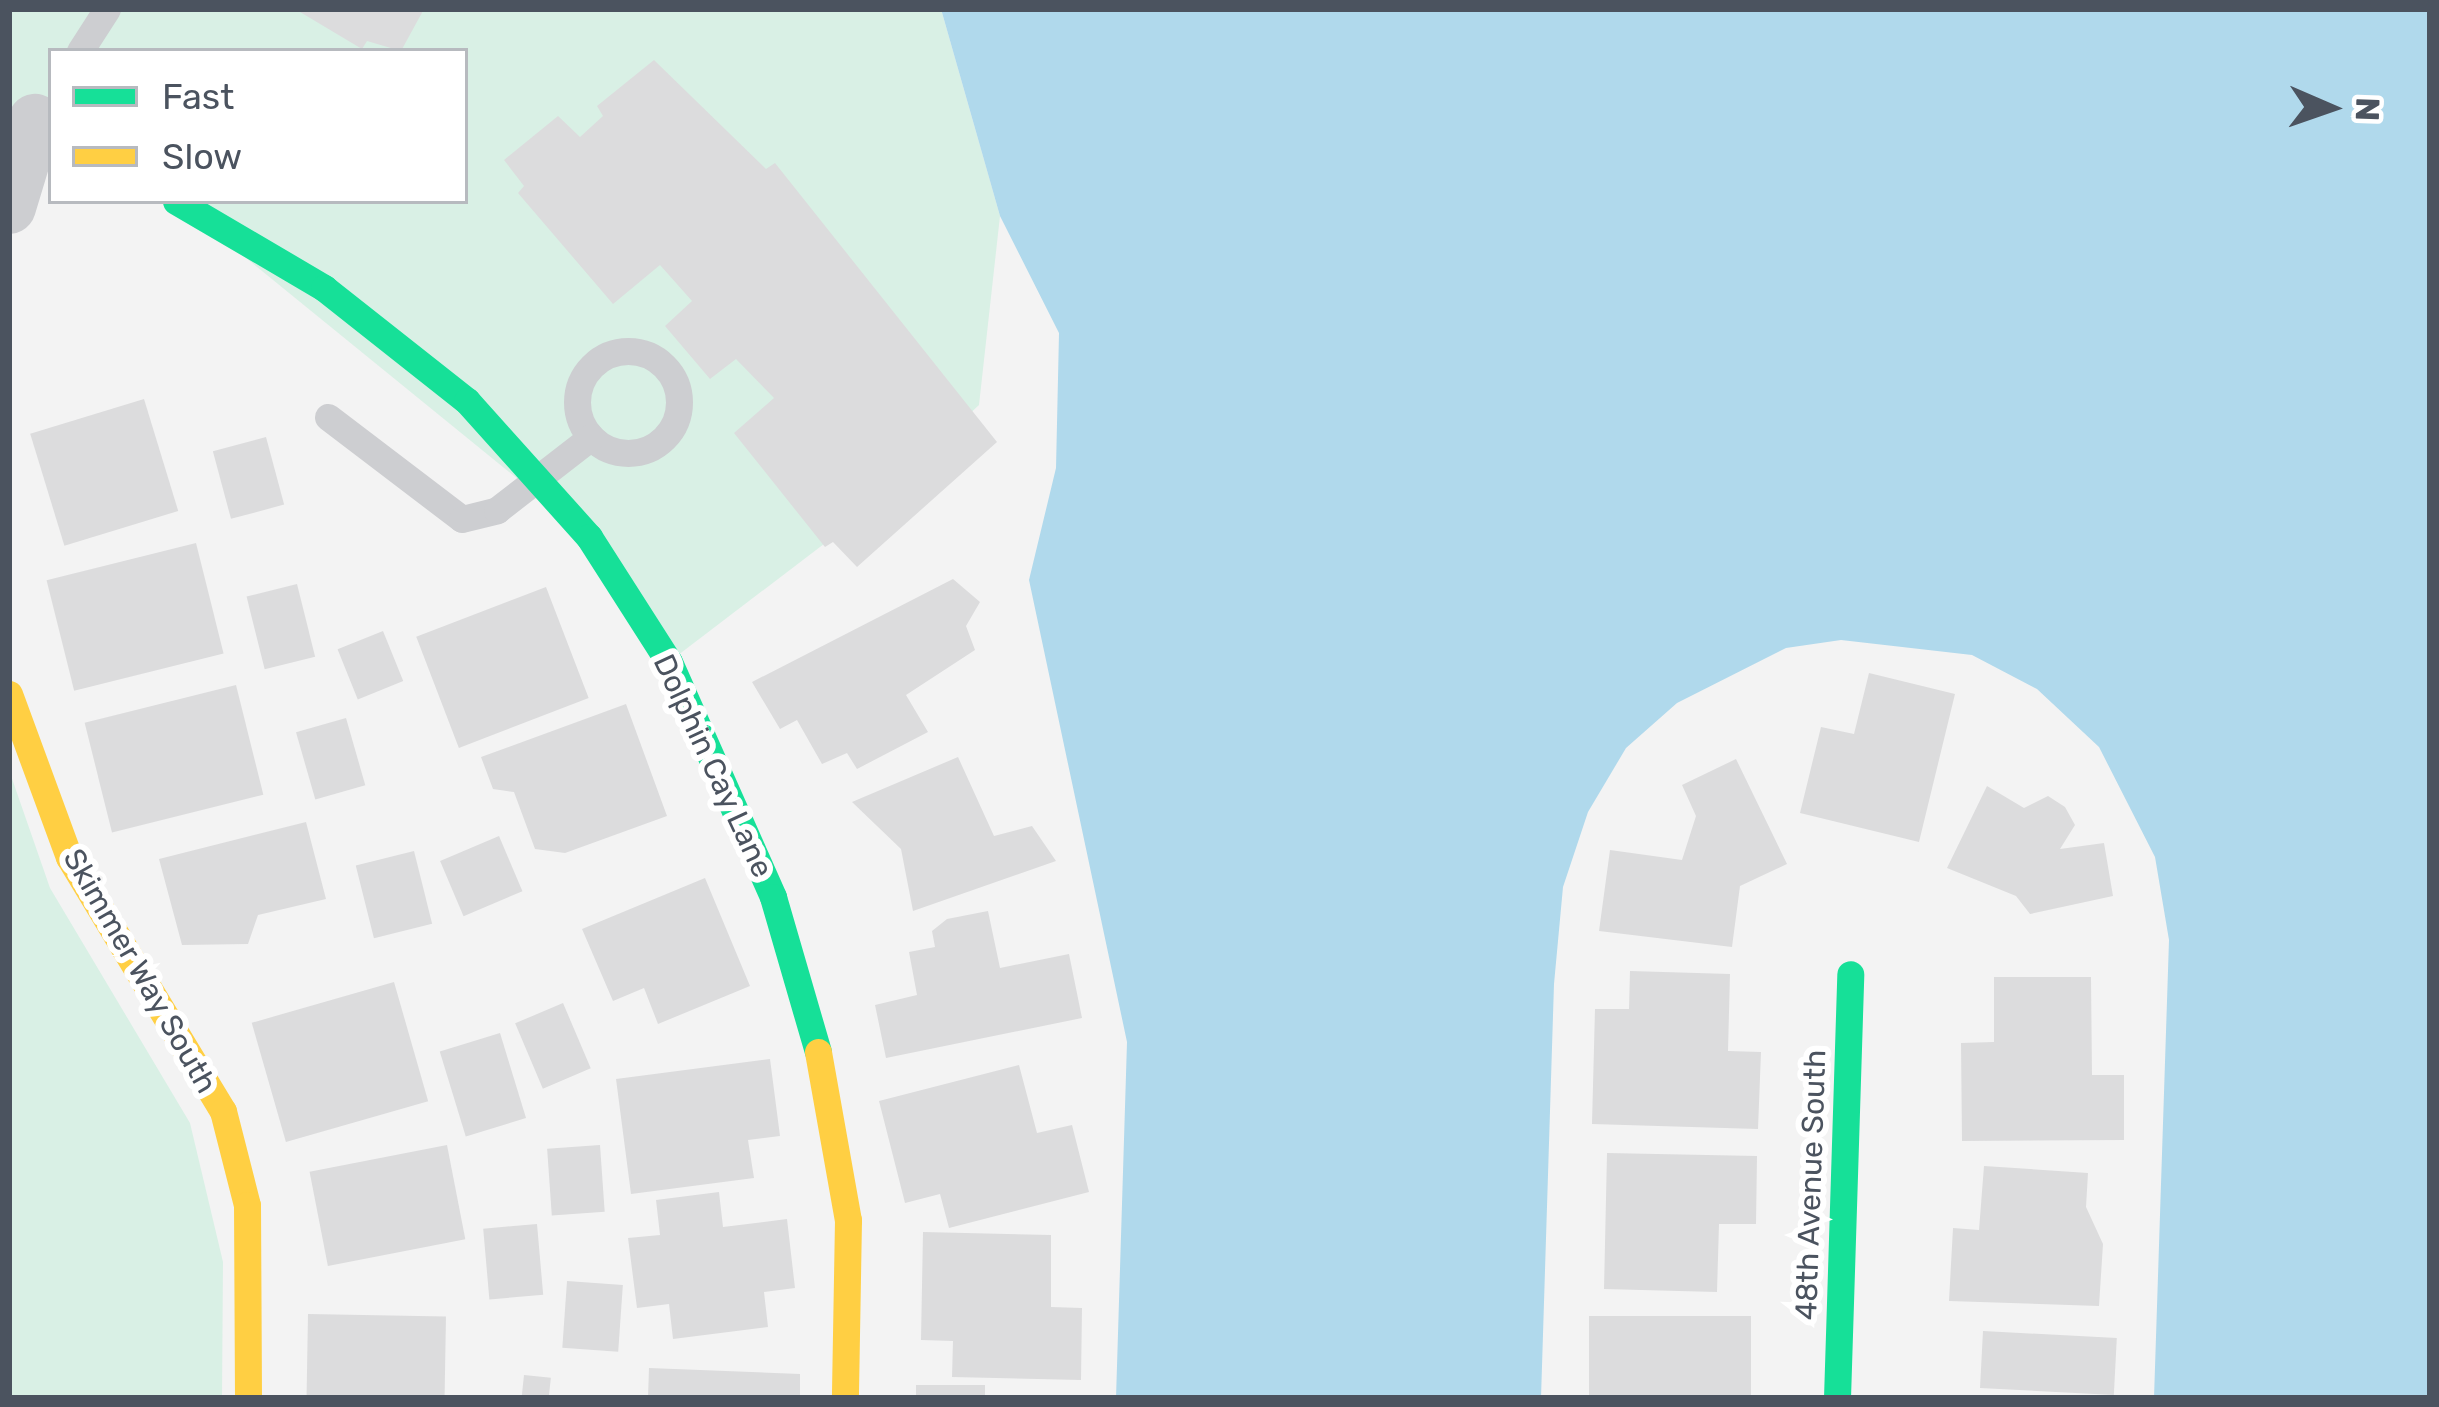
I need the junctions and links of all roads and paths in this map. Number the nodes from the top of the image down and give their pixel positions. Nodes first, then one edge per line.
1 (106, 9) edge
2 (82, 48) edge
3 (37, 114) edge
4 (181, 204) edge
5 (9, 208) edge
6 (328, 417) dead end
7 (591, 437) dead end
8 (540, 482) junction
9 (9, 694) edge
10 (1850, 974) dead end
11 (248, 1398) edge
12 (844, 1398) edge
13 (1838, 1398) edge

1 - 2 lane
3 - 5 street
4 - 8 street, Dolphin Cay Lane
6 - 8 lane
7 - 8 lane
8 - 12 street, Dolphin Cay Lane
9 - 11 street, Skimmer Way South
10 - 13 street, 48th Avenue South

